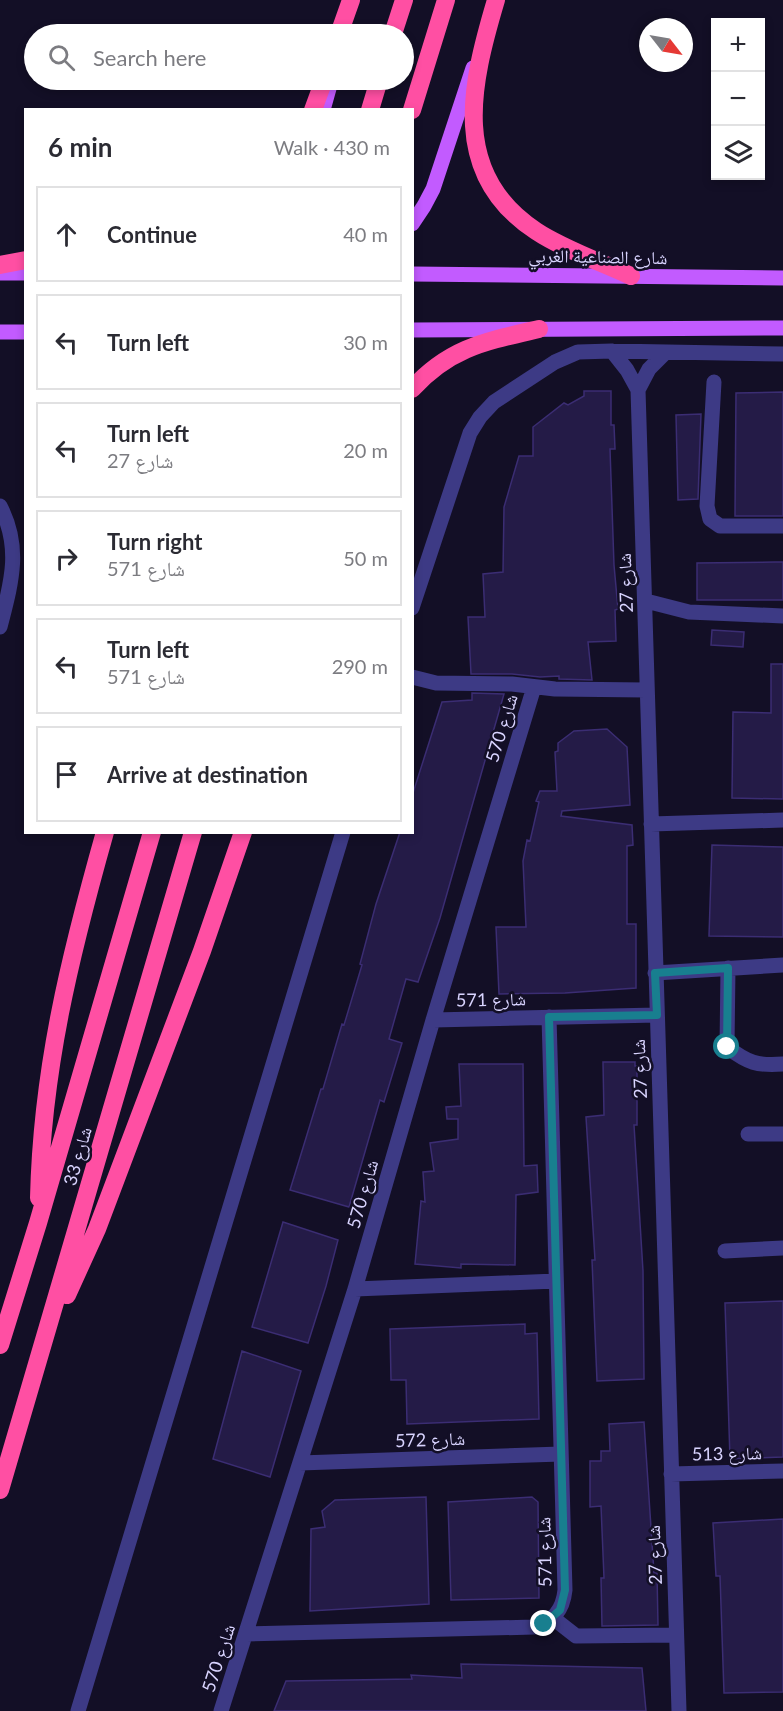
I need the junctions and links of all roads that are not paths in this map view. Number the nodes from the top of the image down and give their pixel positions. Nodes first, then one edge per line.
1 (351, 0) edge
2 (404, 0) edge
3 (446, 0) edge
4 (495, 5) edge
5 (344, 24) edge
6 (396, 24) edge
7 (320, 90) edge
8 (329, 90) edge
9 (376, 90) edge
10 (314, 108) edge
11 (324, 108) edge
12 (371, 108) edge
13 (413, 108) edge
14 (414, 221) edge
15 (24, 260) edge
16 (0, 265) edge
17 (0, 273) edge
18 (24, 273) edge
19 (414, 274) edge
20 (631, 276) junction
21 (783, 278) edge
22 (783, 328) edge
23 (539, 329) junction
24 (414, 330) edge
25 (0, 332) edge
26 (24, 332) edge
27 (612, 351) junction
28 (665, 353) junction
29 (783, 354) edge
30 (714, 382) dead end
31 (414, 387) edge
32 (638, 390) junction
33 (0, 506) edge
34 (783, 526) edge
35 (646, 601) junction
36 (414, 602) edge
37 (783, 616) edge
38 (0, 627) edge
39 (414, 677) edge
40 (534, 687) junction
41 (646, 690) junction
42 (783, 820) edge
43 (651, 824) junction
44 (104, 834) edge
45 (151, 834) edge
46 (192, 834) edge
47 (242, 834) edge
48 (342, 834) edge
49 (783, 965) edge
50 (728, 968) junction
51 (655, 973) junction
52 (657, 1015) junction
53 (549, 1017) junction
54 (433, 1020) junction
55 (783, 1064) edge
56 (748, 1134) dead end
57 (783, 1134) edge
58 (39, 1223) junction
59 (783, 1248) edge
60 (725, 1251) dead end
61 (556, 1281) junction
62 (355, 1289) junction
63 (49, 1325) junction
64 (0, 1346) edge
65 (561, 1455) junction
66 (300, 1463) junction
67 (783, 1471) edge
68 (671, 1474) junction
69 (0, 1490) edge
70 (553, 1618) junction
71 (247, 1634) junction
72 (676, 1635) junction
73 (78, 1711) edge
74 (221, 1711) edge
75 (679, 1711) edge

1 - 5 highway
2 - 6 highway
3 - 13 highway
4 - 14 main road
4 - 20 highway
7 - 10 highway
8 - 11 main road
9 - 12 highway
15 - 16 highway
17 - 18 main road
19 - 20 main road, شارع الصناعية الغربي
20 - 21 main road, شارع الصناعية الغربي
22 - 23 main road
23 - 24 main road
23 - 31 highway
25 - 26 main road
27 - 28 street
27 - 32 street, شارع 27
27 - 36 street
28 - 29 street
28 - 32 street
30 - 34 street
32 - 35 street, شارع 27
33 - 38 street
35 - 37 street
35 - 41 street, شارع 27
39 - 40 street, شارع 570
40 - 41 street, شارع 570
40 - 54 street, شارع 570
41 - 43 street, شارع 27
42 - 43 street
43 - 51 street, شارع 27
44 - 58 highway
45 - 58 highway, شارع 33
46 - 63 highway, شارع 33
47 - 63 highway
48 - 73 street
49 - 50 street
50 - 51 street
50 - 55 street
51 - 52 street, شارع 27
52 - 53 street, شارع 571
52 - 68 street, شارع 27
53 - 54 street, شارع 571
53 - 61 street, شارع 571
54 - 62 street, شارع 570
56 - 57 street
58 - 64 highway, شارع 33
59 - 60 street
61 - 62 street
61 - 65 street, شارع 571
62 - 66 street, شارع 570
63 - 69 highway, شارع 33
65 - 66 street, شارع 572
65 - 70 street, شارع 571
66 - 71 street, شارع 570
67 - 68 street, شارع 513
68 - 72 street, شارع 27
70 - 71 street
70 - 72 street
71 - 74 street, شارع 570
72 - 75 street, شارع 27

